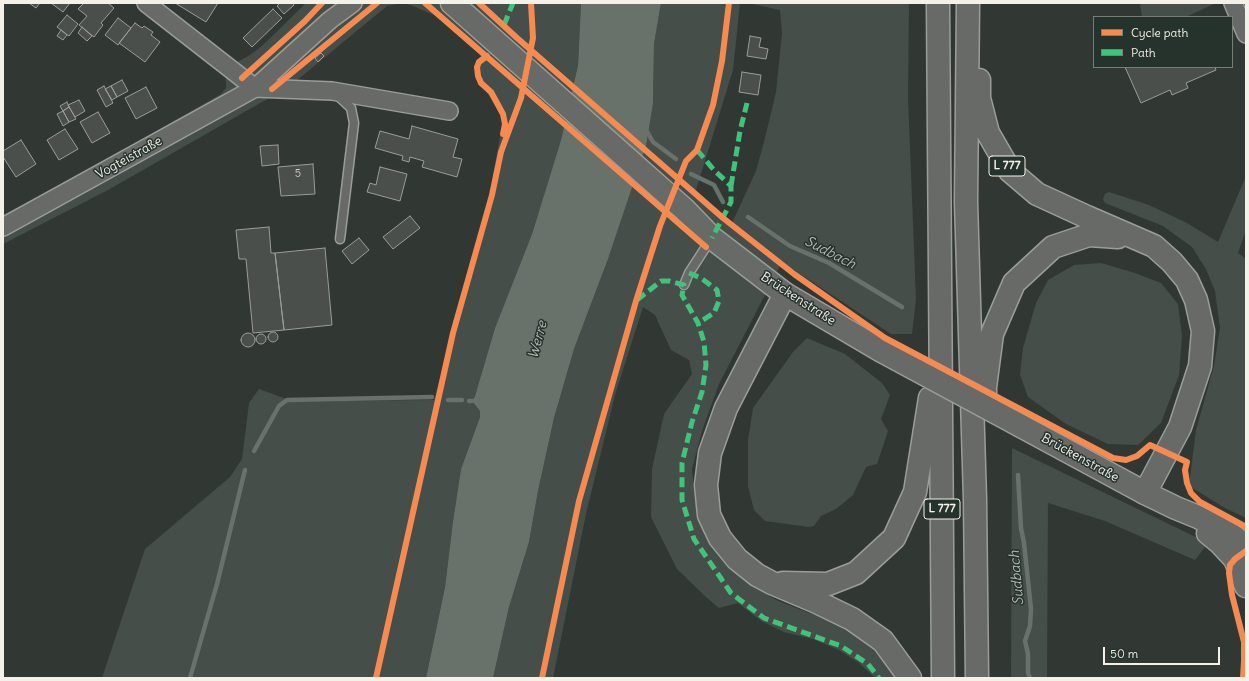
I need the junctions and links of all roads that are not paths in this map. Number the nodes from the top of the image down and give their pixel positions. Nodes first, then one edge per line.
1 (146, 3) edge
2 (340, 3) edge
3 (353, 3) edge
4 (452, 3) edge
5 (938, 3) edge
6 (968, 3) edge
7 (978, 3) edge
8 (1233, 3) edge
9 (330, 20) junction
10 (1246, 34) edge
11 (255, 88) junction
12 (332, 91) junction
13 (449, 111) dead end
14 (3, 227) edge
15 (340, 238) dead end
16 (712, 238) junction
17 (1154, 246) junction
18 (684, 285) dead end
19 (785, 294) junction
20 (940, 340) junction
21 (1145, 493) junction
22 (1176, 508) junction
23 (975, 535) junction
24 (1246, 546) edge
25 (772, 583) junction
26 (1246, 586) edge
27 (910, 678) edge
28 (944, 678) edge
29 (976, 678) edge

1 - 11 street
2 - 9 street, Vogteistraße
3 - 9 street, Vogteistraße
4 - 16 main road, Brückenstraße
5 - 20 main road, L 777
6 - 23 main road, L 777
7 - 17 main road, L 777
8 - 10 street
9 - 11 street, Vogteistraße
11 - 12 street
11 - 14 street, Vogteistraße
12 - 13 street
12 - 15 lane
16 - 18 lane
16 - 19 main road, Brückenstraße
17 - 21 main road, L 777
17 - 23 main road
19 - 21 main road, Brückenstraße, bridge
19 - 25 main road
20 - 25 main road
20 - 28 main road, L 777
21 - 22 main road, Brückenstraße
22 - 24 main road, Brückenstraße
22 - 26 main road, Brückenstraße
23 - 29 main road, L 777
25 - 27 main road

